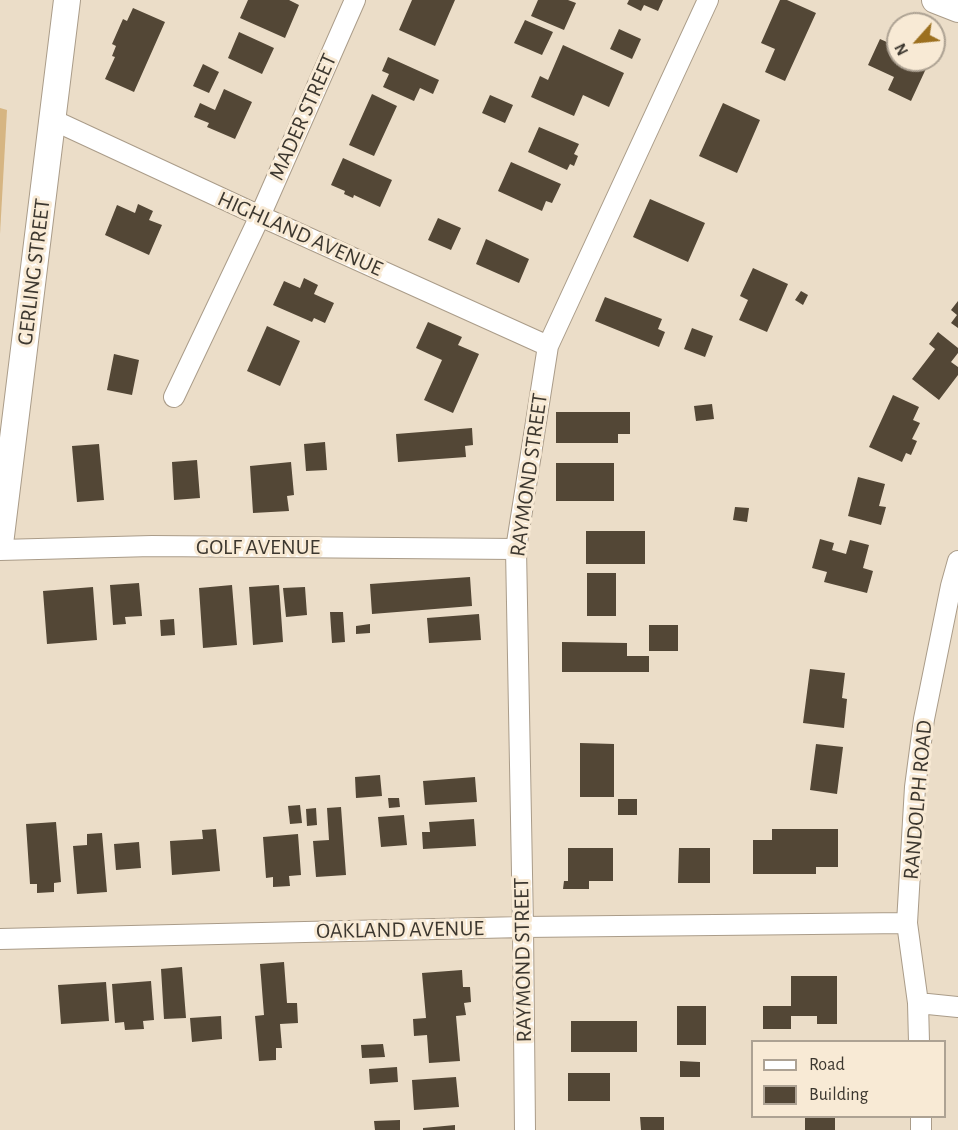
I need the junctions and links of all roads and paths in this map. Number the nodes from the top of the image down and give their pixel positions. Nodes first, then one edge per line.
1 (67, 0) edge
2 (354, 0) edge
3 (708, 0) edge
4 (935, 0) edge
5 (958, 9) edge
6 (53, 120) junction
7 (260, 216) junction
8 (548, 346) junction
9 (174, 396) dead end
10 (0, 544) edge
11 (516, 549) junction
12 (0, 550) edge
13 (958, 561) edge
14 (907, 923) junction
15 (523, 927) junction
16 (0, 939) edge
17 (918, 1003) junction
18 (958, 1007) edge
19 (919, 1040) edge
20 (525, 1130) edge

1 - 6 street, GERLING STREET
2 - 7 street, MADER STREET
3 - 8 street, RAYMOND STREET
4 - 5 street
6 - 7 street, HIGHLAND AVENUE
6 - 10 street, GERLING STREET
7 - 8 street, HIGHLAND AVENUE
7 - 9 street, MADER STREET
8 - 11 street, RAYMOND STREET
11 - 12 street, GOLF AVENUE
11 - 15 street, RAYMOND STREET
13 - 14 street, RANDOLPH ROAD
14 - 15 street, OAKLAND AVENUE
14 - 17 street, RANDOLPH ROAD
15 - 16 street, OAKLAND AVENUE
15 - 20 street, RAYMOND STREET
17 - 18 street
17 - 19 street, RANDOLPH ROAD

